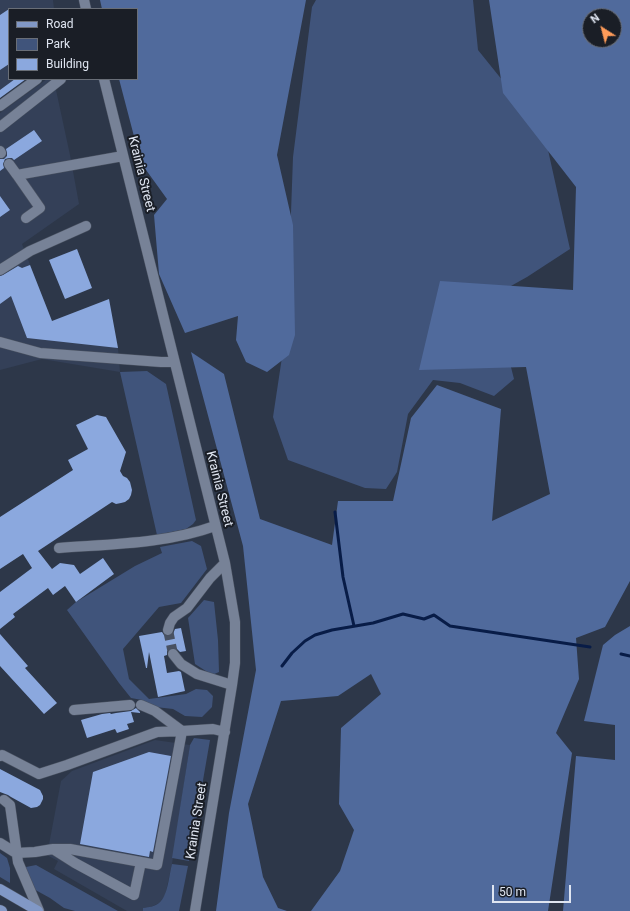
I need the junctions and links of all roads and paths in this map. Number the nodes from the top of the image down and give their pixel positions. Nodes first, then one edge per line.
1 (36, 80) edge
2 (60, 80) edge
3 (104, 80) edge
4 (0, 106) edge
5 (0, 127) edge
6 (123, 156) junction
7 (9, 164) dead end
8 (17, 175) junction
9 (26, 218) dead end
10 (86, 226) dead end
11 (0, 270) edge
12 (0, 342) edge
13 (174, 362) junction
14 (215, 526) junction
15 (59, 548) dead end
16 (225, 563) junction
17 (168, 630) tunnel mouth
18 (173, 654) tunnel mouth
19 (232, 686) junction
20 (130, 705) dead end
21 (142, 705) dead end
22 (74, 710) dead end
23 (182, 731) junction
24 (225, 732) junction
25 (0, 756) edge
26 (4, 800) dead end
27 (0, 842) edge
28 (53, 849) junction
29 (16, 853) junction
30 (141, 862) junction
31 (0, 889) edge
32 (38, 911) edge
33 (195, 911) edge

1 - 4 street
2 - 5 street
3 - 6 street, Krainia Street
6 - 8 street
6 - 13 street, Krainia Street
7 - 8 street
8 - 9 street
10 - 11 street
12 - 13 street
13 - 14 street, Krainia Street
14 - 15 street
14 - 16 street, Krainia Street
16 - 17 street
16 - 19 street, Krainia Street
18 - 19 street
19 - 24 street, Krainia Street
20 - 22 street
21 - 23 street
23 - 24 street
23 - 25 street
23 - 30 street
24 - 33 street, Krainia Street
26 - 29 street
27 - 29 street
28 - 29 street
28 - 30 street
28 - 30 street
29 - 32 street
31 - 32 main road

